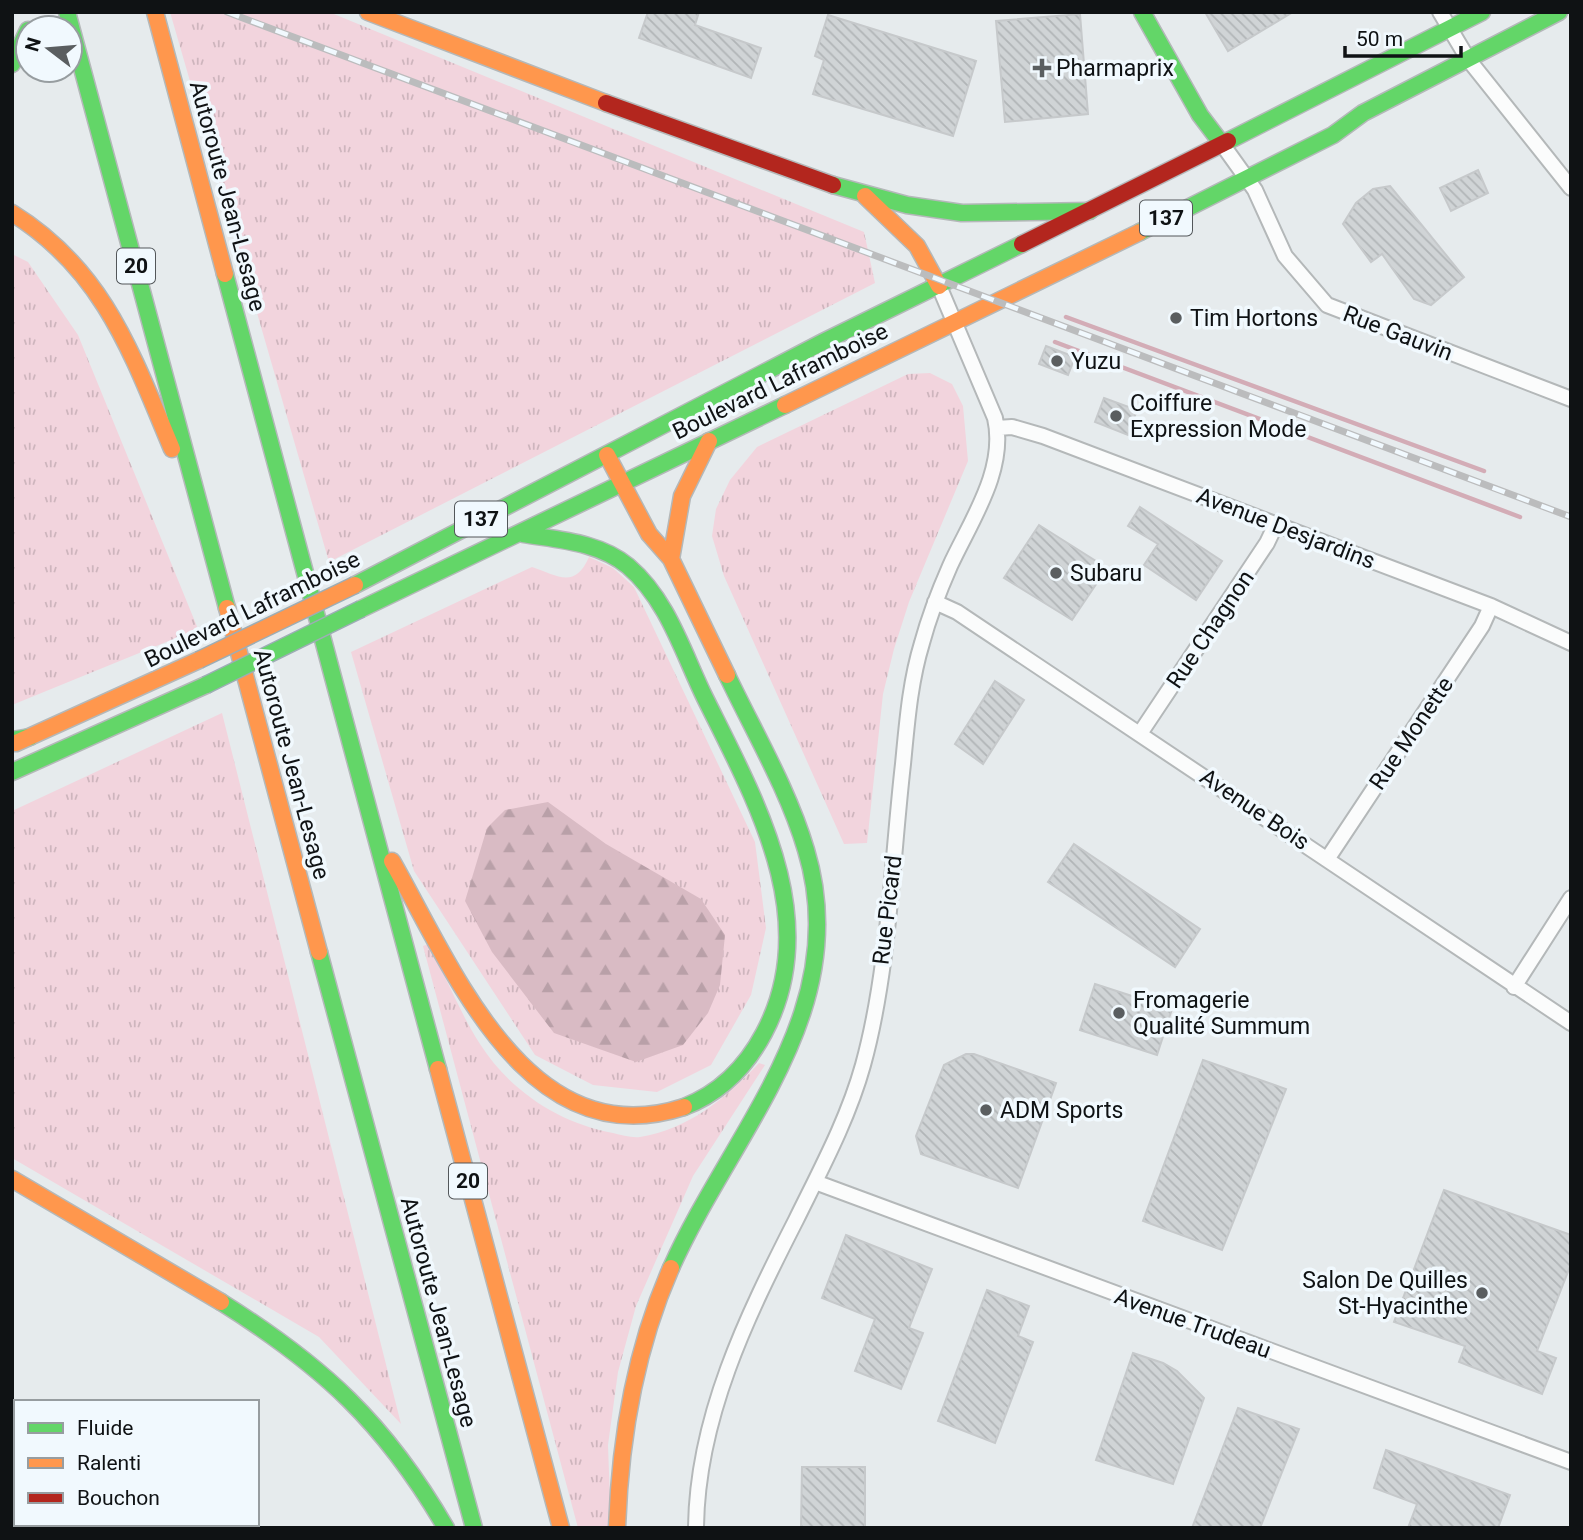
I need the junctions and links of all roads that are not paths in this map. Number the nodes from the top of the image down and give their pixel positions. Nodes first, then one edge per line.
1 (67, 12) edge
2 (155, 12) edge
3 (368, 12) edge
4 (1142, 12) edge
5 (1440, 12) edge
6 (1482, 12) edge
7 (1559, 12) edge
8 (1450, 29) junction
9 (1468, 59) junction
10 (1222, 144) junction
11 (1248, 179) junction
12 (1571, 188) edge
13 (862, 193) junction
14 (1090, 211) junction
15 (12, 213) edge
16 (939, 286) junction
17 (953, 321) junction
18 (1571, 399) edge
19 (998, 428) junction
20 (709, 441) junction
21 (607, 454) junction
22 (623, 484) junction
23 (204, 520) junction
24 (1276, 524) junction
25 (523, 534) junction
26 (671, 559) junction
27 (935, 602) junction
28 (1491, 606) junction
29 (1571, 643) edge
30 (1141, 732) junction
31 (12, 743) edge
32 (12, 772) edge
33 (376, 834) junction
34 (1328, 858) junction
35 (1571, 898) edge
36 (1514, 987) junction
37 (1571, 1023) edge
38 (12, 1179) edge
39 (815, 1182) junction
40 (1571, 1462) edge
41 (446, 1528) edge
42 (474, 1528) edge
43 (561, 1528) edge
44 (617, 1528) edge
45 (696, 1528) edge

1 - 23 main road, Autoroute Jean-Lesage / 20
2 - 33 main road, Autoroute Jean-Lesage / 20
3 - 13 main road
4 - 10 main road
5 - 8 street
6 - 8 main road, Boulevard Laframboise / 137
7 - 9 main road, Boulevard Laframboise / 137
8 - 9 street
8 - 10 main road, Boulevard Laframboise / 137
9 - 11 main road, Boulevard Laframboise / 137
9 - 12 street
10 - 11 street, Rue Gauvin
10 - 14 main road, Boulevard Laframboise / 137
11 - 17 main road, Boulevard Laframboise / 137
11 - 18 street, Rue Gauvin
13 - 14 main road
13 - 16 main road
14 - 16 main road, Boulevard Laframboise / 137
15 - 23 main road
16 - 17 street, Rue Picard
16 - 21 main road, Boulevard Laframboise / 137
17 - 19 street, Rue Picard
17 - 20 main road, Boulevard Laframboise / 137
19 - 24 street, Avenue Desjardins
19 - 27 street, Rue Picard
20 - 22 main road, Boulevard Laframboise / 137
20 - 26 main road
21 - 22 main road
21 - 31 main road, Boulevard Laframboise / 137, bridge
22 - 25 main road, Boulevard Laframboise / 137
22 - 26 main road
23 - 42 main road, Autoroute Jean-Lesage / 20
24 - 28 street, Avenue Desjardins
24 - 30 street, Rue Chagnon
25 - 32 main road, Boulevard Laframboise / 137, bridge
25 - 33 main road
26 - 44 main road
27 - 30 street, Avenue Bois
27 - 39 street, Rue Picard
28 - 29 street, Avenue Desjardins
28 - 34 street, Rue Monette
30 - 34 street, Avenue Bois
33 - 43 main road, Autoroute Jean-Lesage / 20
34 - 36 street, Avenue Bois
35 - 36 street
36 - 37 street, Avenue Bois
38 - 41 main road
39 - 40 street, Avenue Trudeau
39 - 45 street, Rue Picard

